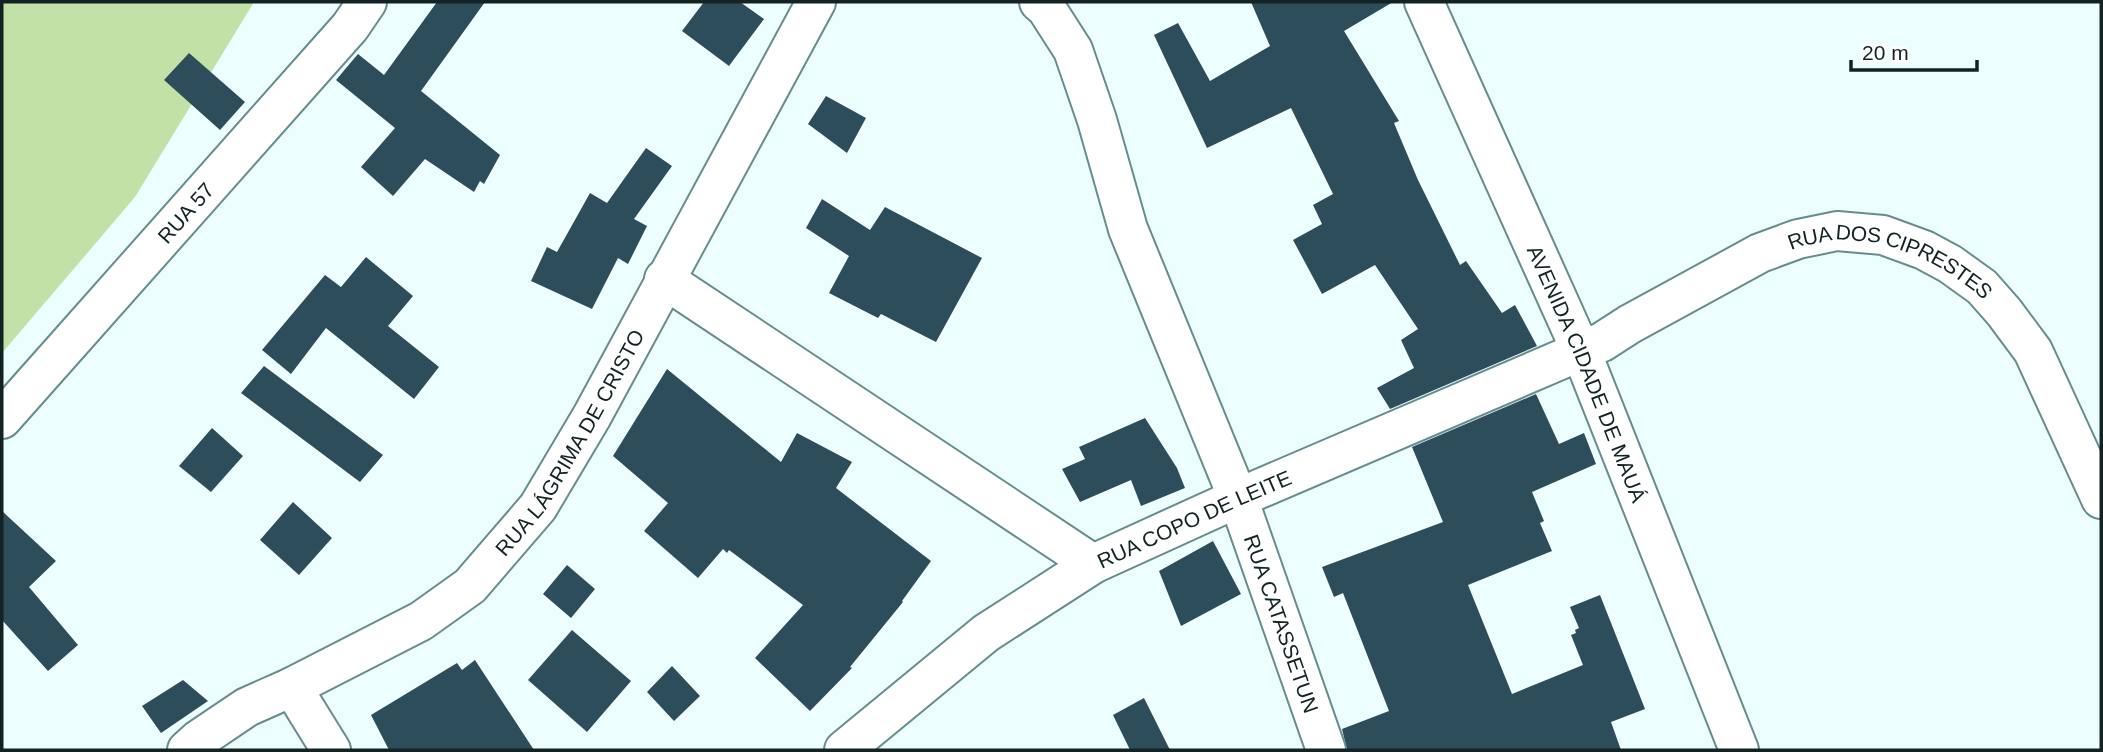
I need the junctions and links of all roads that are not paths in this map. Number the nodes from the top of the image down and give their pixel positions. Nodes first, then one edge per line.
1 (367, 2) edge
2 (816, 2) edge
3 (1039, 2) edge
4 (1424, 2) edge
5 (664, 279) junction
6 (1581, 352) junction
7 (2, 419) edge
8 (1238, 498) junction
9 (2101, 499) edge
10 (1093, 564) junction
11 (292, 687) junction
12 (187, 750) edge
13 (331, 750) edge
14 (844, 750) edge
15 (1326, 750) edge
16 (1739, 750) edge

1 - 7 street, RUA 57
2 - 5 street, RUA LÁGRIMA DE CRISTO
3 - 8 street, RUA CATASSETUN
4 - 6 street, AVENIDA CIDADE DE MAUÁ
5 - 10 street
5 - 11 street, RUA LÁGRIMA DE CRISTO
6 - 8 street, RUA COPO DE LEITE
6 - 9 street, RUA DOS CIPRESTES
6 - 16 street, AVENIDA CIDADE DE MAUÁ
8 - 10 street, RUA COPO DE LEITE
8 - 15 street, RUA CATASSETUN
10 - 14 street, RUA COPO DE LEITE
11 - 12 street, RUA LÁGRIMA DE CRISTO
11 - 13 street

